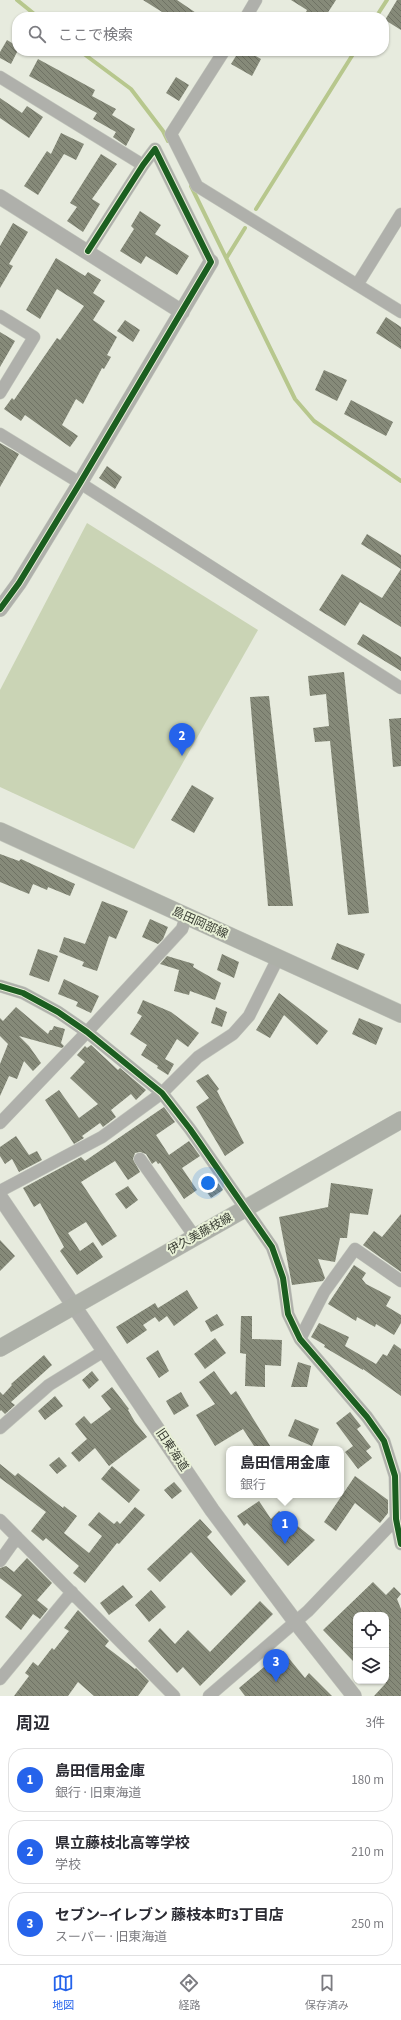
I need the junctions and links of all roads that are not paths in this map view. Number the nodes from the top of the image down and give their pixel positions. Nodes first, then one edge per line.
1 (256, 0) edge
2 (249, 12) edge
3 (221, 56) edge
4 (0, 77) edge
5 (143, 165) junction
6 (197, 186) junction
7 (0, 197) edge
8 (181, 200) junction
9 (401, 214) edge
10 (88, 252) junction
11 (211, 262) joint
12 (357, 285) junction
13 (182, 312) junction
14 (401, 312) edge
15 (0, 316) edge
16 (0, 393) edge
17 (0, 434) edge
18 (80, 483) junction
19 (0, 609) edge
20 (401, 688) edge
21 (0, 831) edge
22 (186, 917) junction
23 (278, 958) junction
24 (0, 986) edge
25 (401, 1014) edge
26 (87, 1032) junction
27 (162, 1093) junction
28 (401, 1120) edge
29 (0, 1123) edge
30 (140, 1159) dead end
31 (0, 1191) edge
32 (0, 1197) edge
33 (245, 1209) junction
34 (195, 1236) junction
35 (401, 1281) edge
36 (73, 1306) junction
37 (300, 1339) junction
38 (0, 1348) edge
39 (104, 1351) junction
40 (0, 1428) edge
41 (396, 1519) junction
42 (0, 1520) edge
43 (17, 1537) junction
44 (401, 1544) edge
45 (0, 1562) edge
46 (72, 1592) junction
47 (294, 1620) junction
48 (0, 1679) edge
49 (174, 1696) edge
50 (209, 1696) edge
51 (354, 1696) edge

1 - 2 street
3 - 6 street
4 - 5 street
5 - 8 street
5 - 10 street
6 - 8 street
6 - 12 street
7 - 10 street
8 - 11 street
9 - 12 street
10 - 13 street
11 - 13 street
12 - 14 street
13 - 18 street
15 - 16 street
17 - 18 street
18 - 19 street
18 - 20 street
21 - 22 main road, 島田岡部線
22 - 23 main road, 島田岡部線
22 - 26 street
23 - 25 main road, 島田岡部線
23 - 27 street
24 - 26 street
26 - 27 street
26 - 29 street
27 - 31 street
27 - 33 street
28 - 33 main road, 伊久美藤枝線
30 - 34 street
32 - 36 street, 旧東海道
33 - 34 main road, 伊久美藤枝線
33 - 37 street
34 - 36 main road, 伊久美藤枝線
35 - 37 street
36 - 38 main road, 伊久美藤枝線
36 - 39 street, 旧東海道
37 - 41 street
39 - 40 street
39 - 47 street, 旧東海道
41 - 44 street
41 - 47 street
42 - 43 street
43 - 45 street
43 - 46 street
46 - 48 street
46 - 49 street
47 - 50 street
47 - 51 street, 旧東海道

